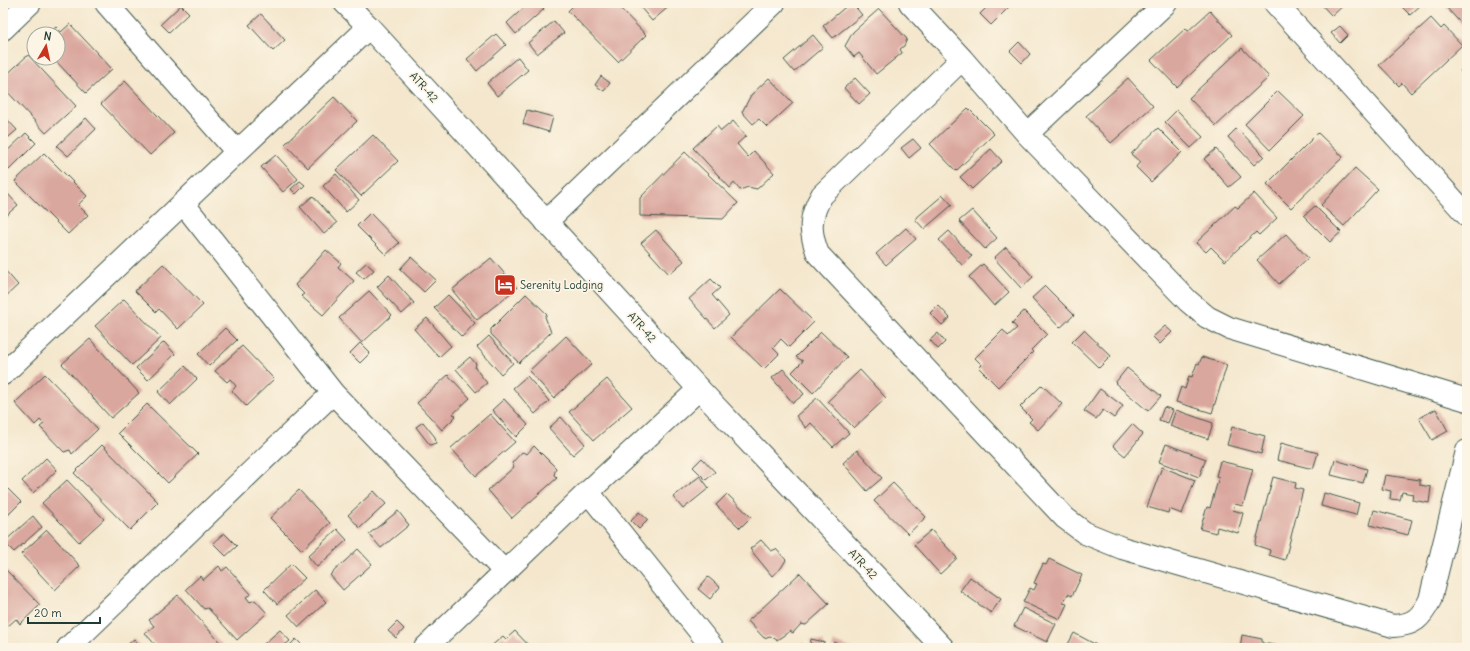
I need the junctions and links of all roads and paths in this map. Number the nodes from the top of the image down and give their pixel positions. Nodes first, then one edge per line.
1 (30, 3) edge
2 (106, 3) edge
3 (345, 3) edge
4 (774, 3) edge
5 (910, 3) edge
6 (1166, 3) edge
7 (1275, 3) edge
8 (369, 27) junction
9 (3, 29) edge
10 (962, 60) junction
11 (1027, 134) junction
12 (237, 152) junction
13 (183, 203) junction
14 (1467, 215) edge
15 (546, 222) junction
16 (3, 374) edge
17 (699, 389) junction
18 (333, 393) junction
19 (1467, 400) edge
20 (1467, 451) edge
21 (1462, 490) edge
22 (588, 492) junction
23 (505, 572) junction
24 (68, 648) edge
25 (425, 648) edge
26 (713, 648) edge
27 (943, 648) edge

1 - 9 street
2 - 12 street
3 - 8 street, ATR-42
4 - 15 street
5 - 10 street
6 - 11 street
7 - 14 street
8 - 12 street
8 - 15 street, ATR-42
10 - 11 street
10 - 21 street
11 - 19 street
12 - 13 street
13 - 16 street
13 - 18 street
15 - 17 street, ATR-42
17 - 22 street
17 - 27 street, ATR-42
18 - 23 street
18 - 24 street
20 - 21 street
22 - 23 street
22 - 26 street
23 - 25 street

